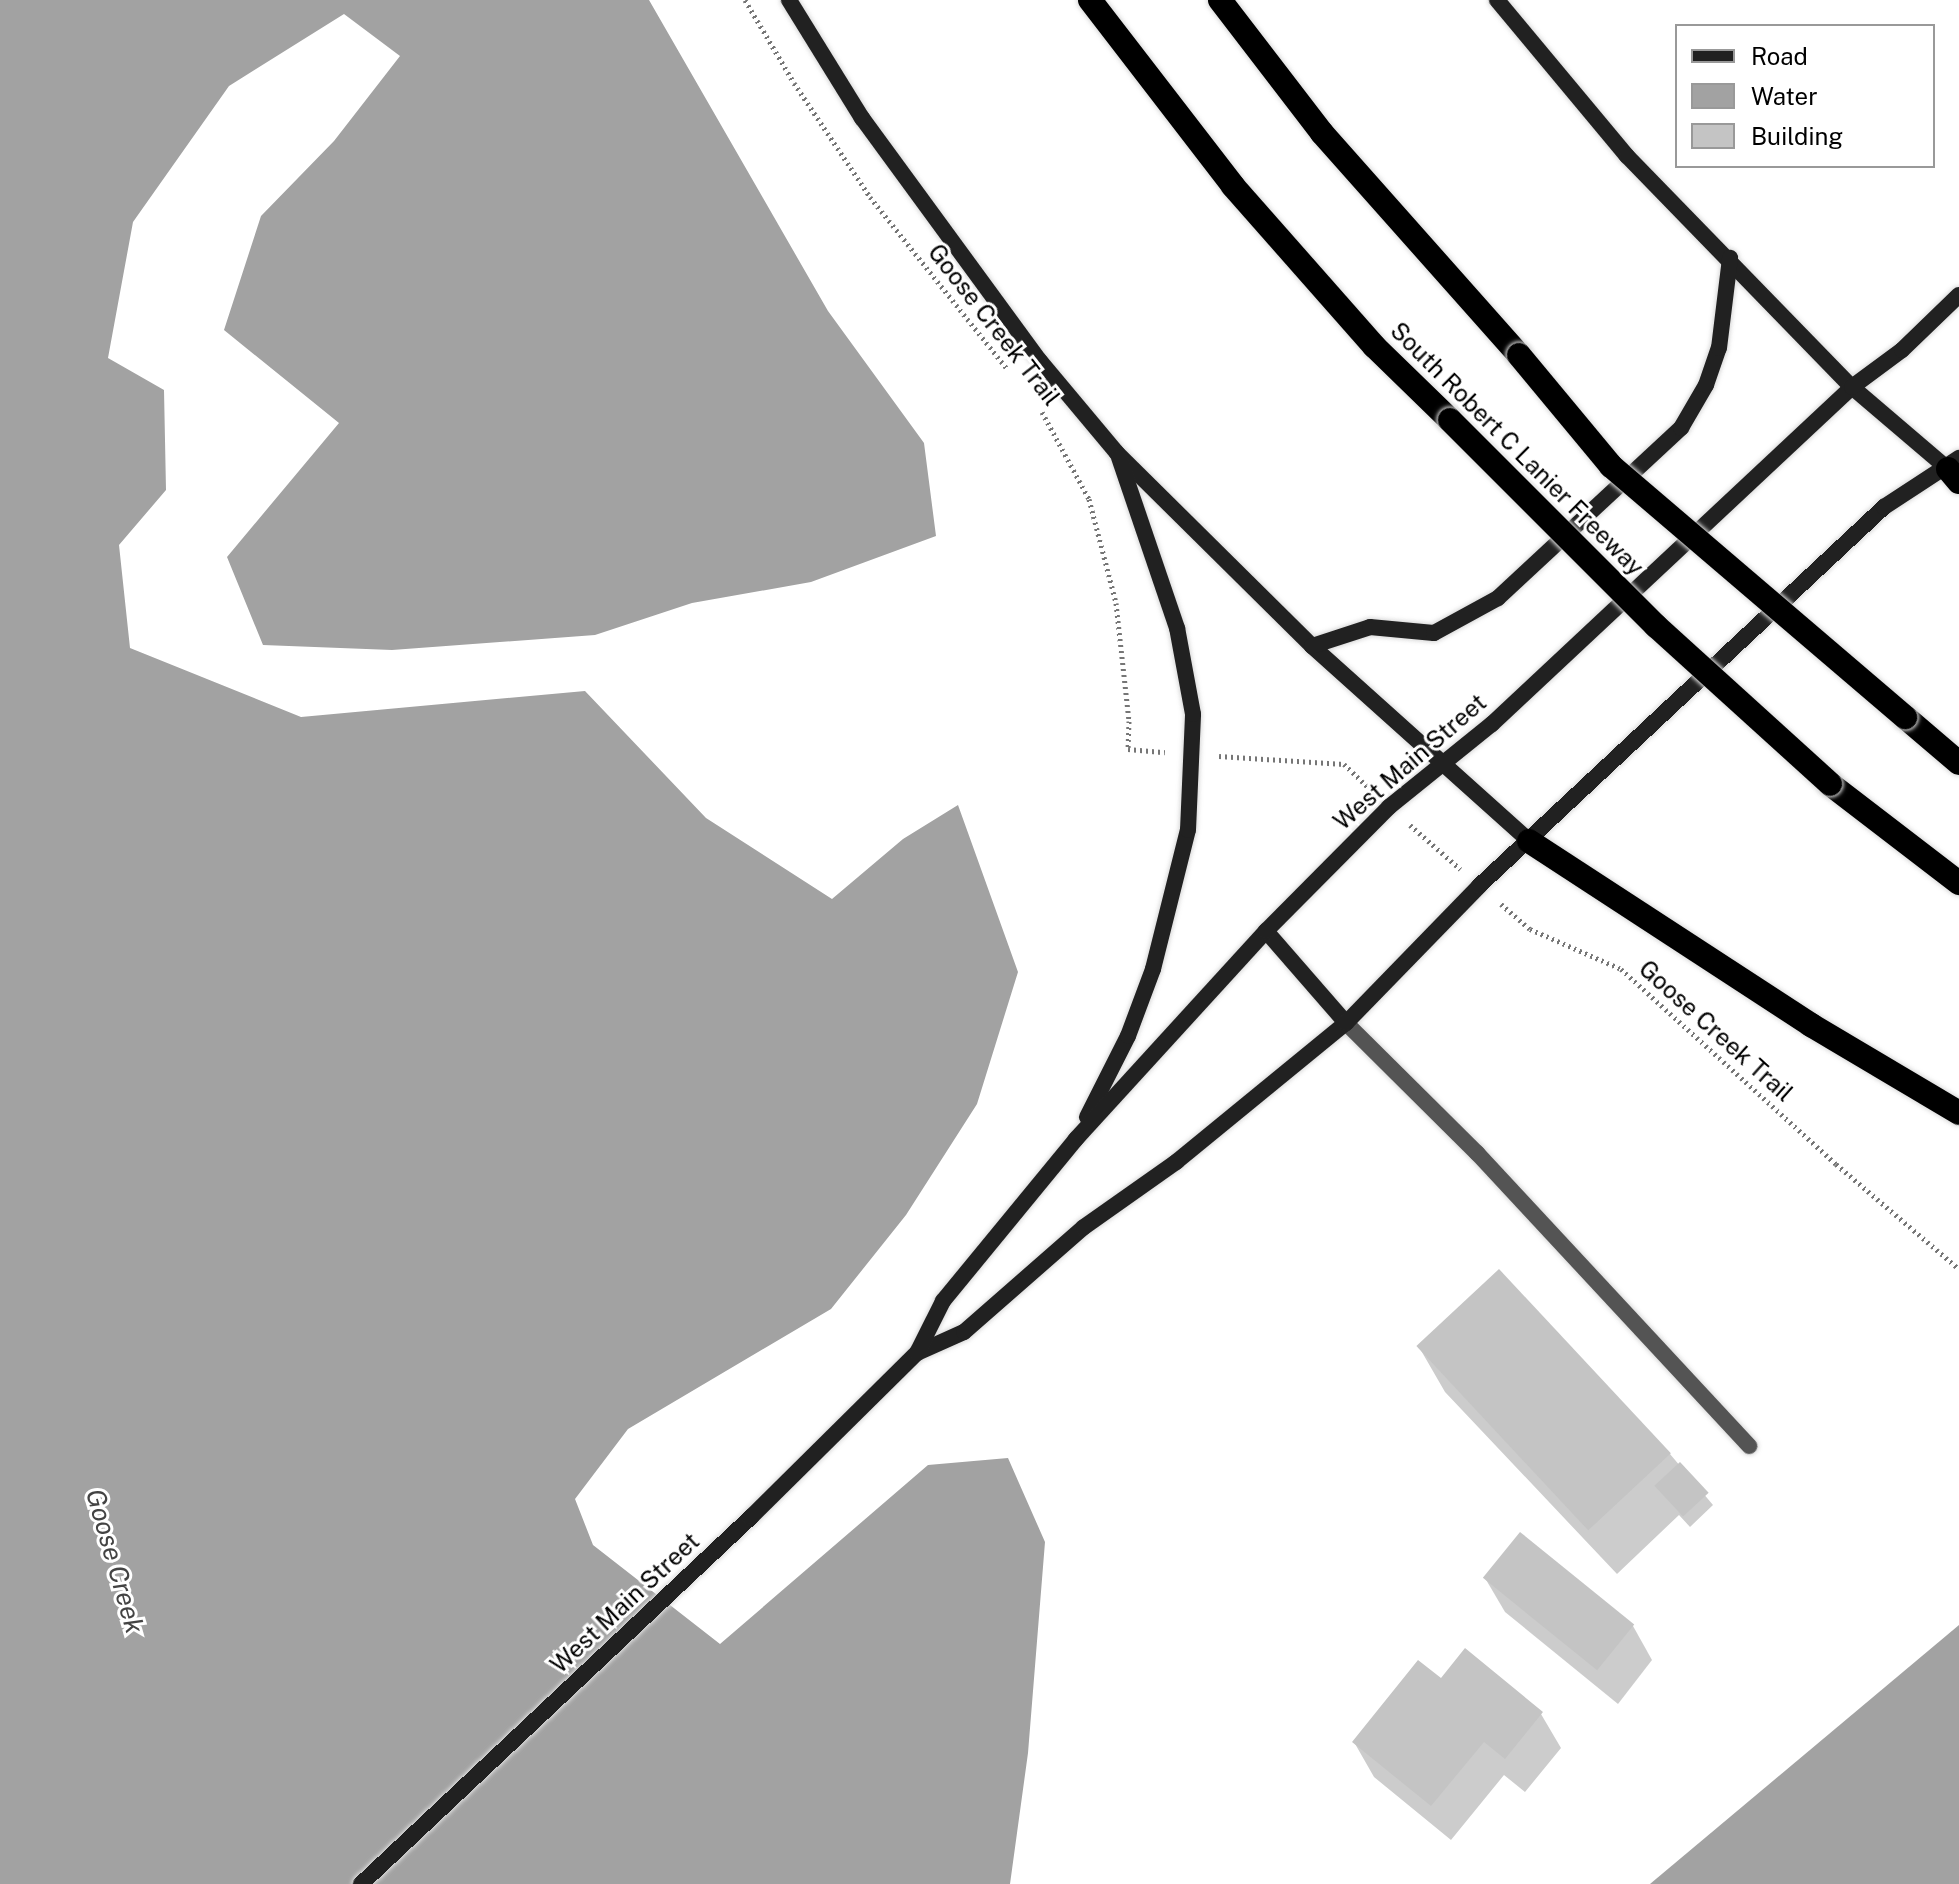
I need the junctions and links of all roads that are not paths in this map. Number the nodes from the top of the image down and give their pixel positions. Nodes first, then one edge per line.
1 (789, 0) edge
2 (1090, 0) edge
3 (1220, 0) edge
4 (1497, 0) edge
5 (1730, 258) junction
6 (1959, 295) edge
7 (1852, 387) junction
8 (1117, 453) junction
9 (1955, 469) edge
10 (1312, 646) junction
11 (1444, 763) junction
12 (1959, 763) edge
13 (1529, 841) junction
14 (1959, 883) edge
15 (1266, 931) junction
16 (1346, 1023) junction
17 (1959, 1113) edge
18 (1076, 1139) junction
19 (917, 1353) junction
20 (1749, 1446) dead end
21 (361, 1884) edge

1 - 8 main road
2 - 14 highway, South Robert C Lanier Freeway, bridge
3 - 12 highway, bridge
4 - 5 main road
5 - 7 main road
5 - 10 main road
6 - 7 main road, West Main Street
7 - 9 main road
7 - 11 main road, West Main Street
8 - 10 main road
8 - 18 main road
9 - 13 main road, West Main Street
10 - 11 main road
11 - 13 main road
11 - 15 main road, West Main Street
13 - 16 main road, West Main Street
13 - 17 highway
15 - 16 main road
15 - 18 main road, West Main Street
16 - 19 main road, West Main Street
16 - 20 lane
18 - 19 main road, West Main Street
19 - 21 main road, West Main Street

